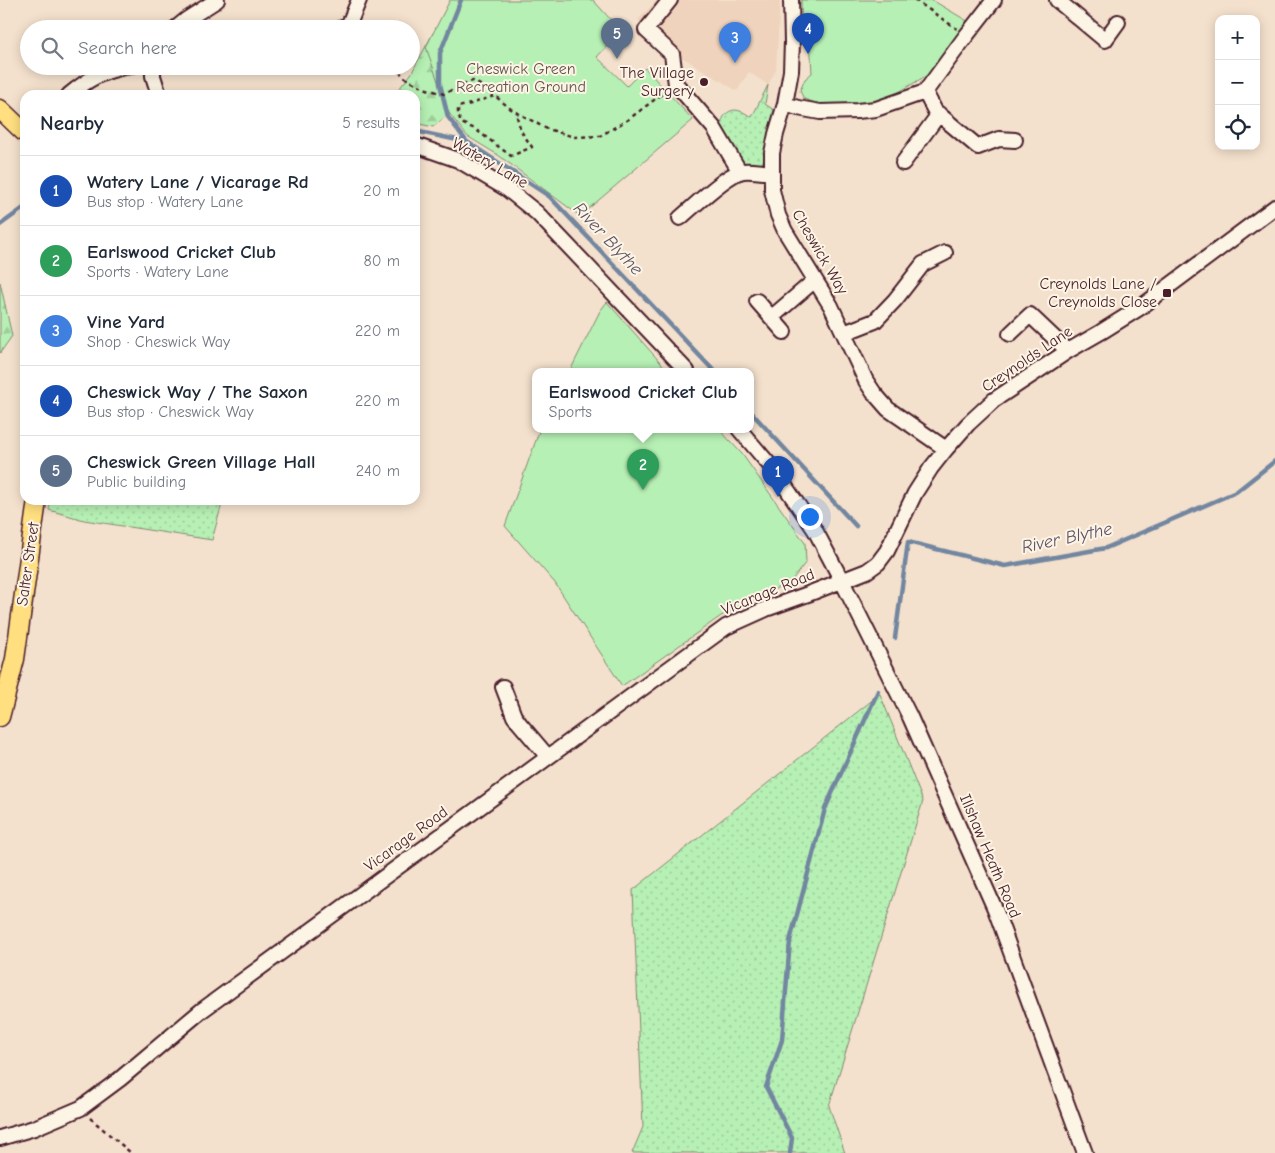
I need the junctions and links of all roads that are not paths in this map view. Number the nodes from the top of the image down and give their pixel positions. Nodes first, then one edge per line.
1 (217, 0) edge
2 (359, 0) edge
3 (670, 0) edge
4 (791, 0) edge
5 (994, 0) edge
6 (1057, 0) edge
7 (186, 20) edge
8 (351, 20) edge
9 (1118, 22) dead end
10 (98, 75) edge
11 (153, 75) edge
12 (76, 90) edge
13 (157, 90) edge
14 (925, 92) junction
15 (785, 104) junction
16 (0, 109) edge
17 (939, 114) junction
18 (20, 128) edge
19 (1015, 140) dead end
20 (420, 147) edge
21 (903, 163) dead end
22 (740, 172) junction
23 (771, 173) junction
24 (1275, 206) edge
25 (680, 218) dead end
26 (945, 253) dead end
27 (815, 280) junction
28 (757, 301) dead end
29 (772, 317) junction
30 (784, 332) dead end
31 (844, 334) junction
32 (1010, 334) dead end
33 (1068, 351) junction
34 (683, 368) edge
35 (742, 433) edge
36 (946, 449) junction
37 (36, 505) edge
38 (842, 581) junction
39 (503, 687) dead end
40 (0, 716) edge
41 (548, 756) junction
42 (0, 1138) edge
43 (1085, 1153) edge

1 - 7 street
2 - 8 street
3 - 22 street
4 - 15 street, Cheswick Way
5 - 14 street
6 - 9 street
10 - 12 street
11 - 13 street
14 - 15 street
14 - 17 street
15 - 23 street, Cheswick Way
16 - 18 main road
17 - 19 street
17 - 21 street
20 - 34 street, Watery Lane
22 - 23 street
22 - 25 street
23 - 27 street, Cheswick Way
24 - 33 street, Creynolds Lane
26 - 31 street
27 - 29 street
27 - 31 street, Cheswick Way
28 - 29 street
29 - 30 street
31 - 36 street, Cheswick Way
32 - 33 street
33 - 36 street, Creynolds Lane
35 - 38 street
36 - 38 street, Creynolds Lane
37 - 40 main road, Salter Street
38 - 41 street, Vicarage Road
38 - 43 street, Illshaw Heath Road
39 - 41 street
41 - 42 street, Vicarage Road

